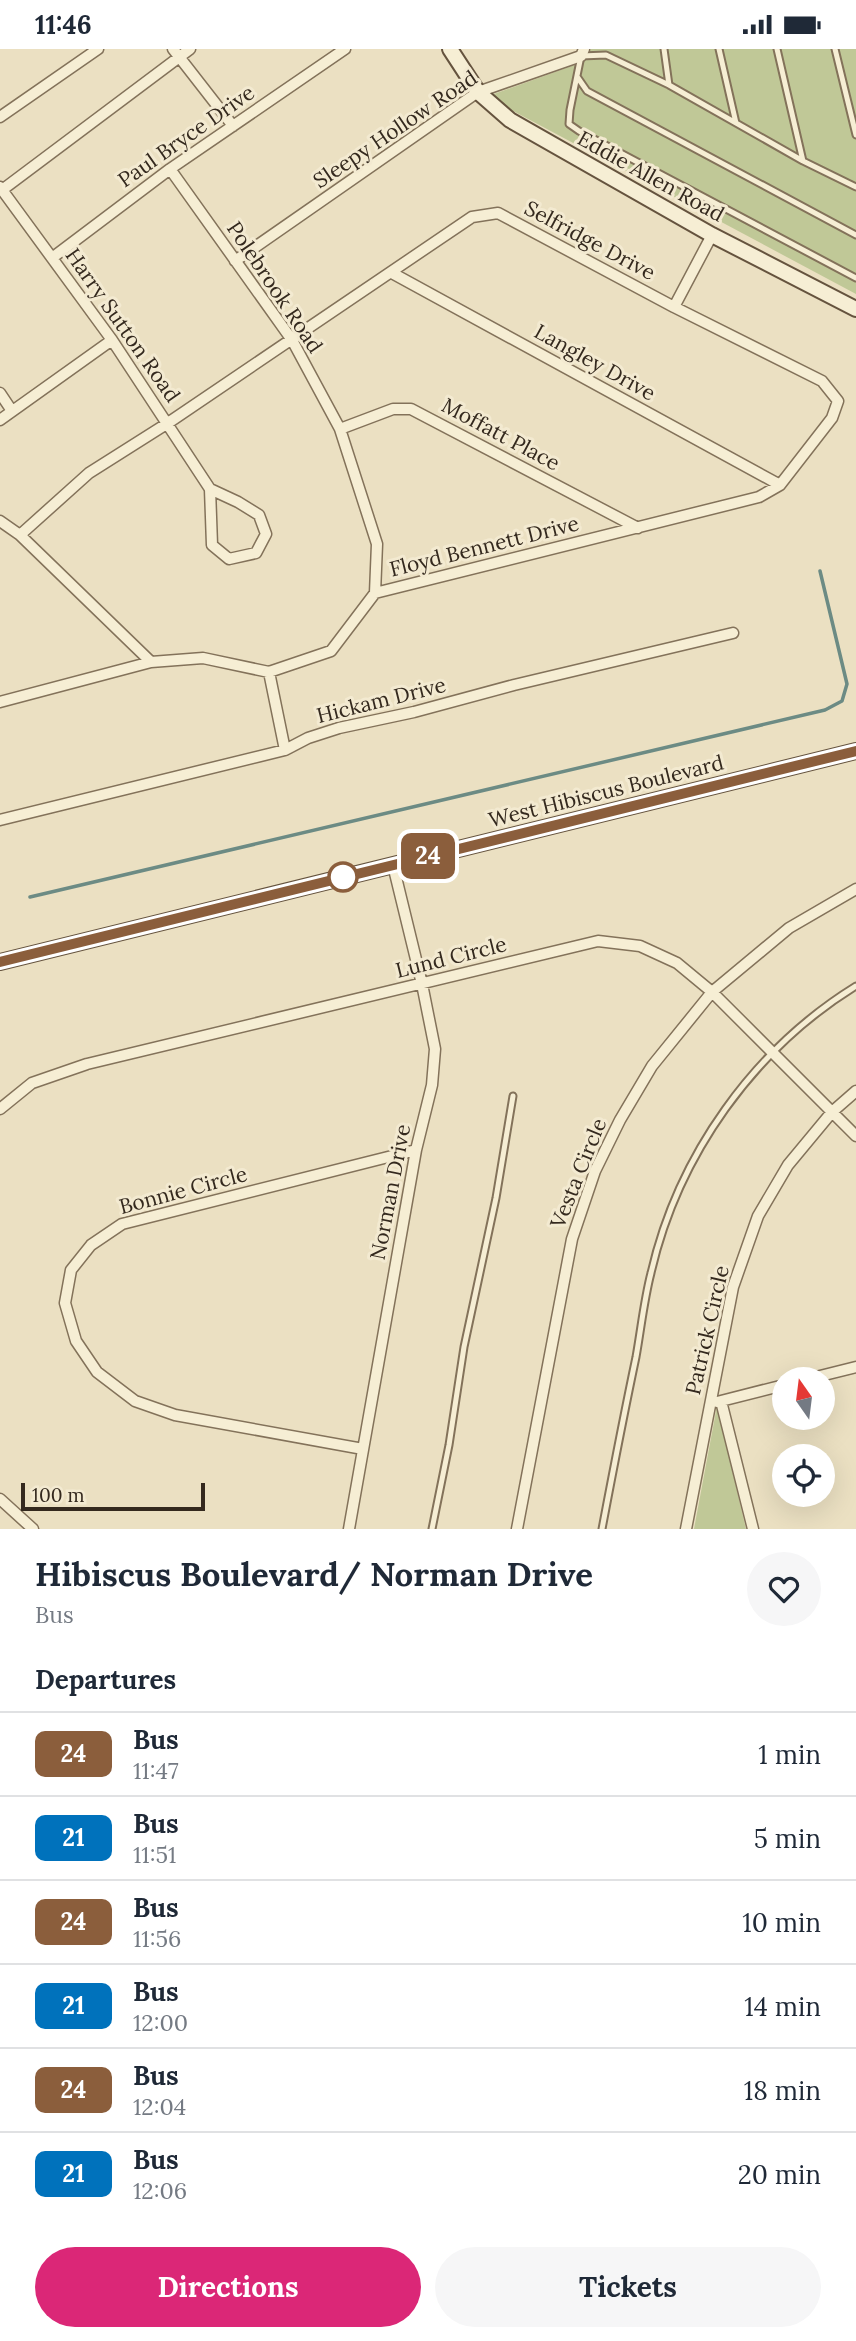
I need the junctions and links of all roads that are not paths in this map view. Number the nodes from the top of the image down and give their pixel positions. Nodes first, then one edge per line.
1 (98, 49) edge
2 (190, 49) edge
3 (345, 49) edge
4 (450, 49) edge
5 (664, 49) edge
6 (719, 49) edge
7 (777, 49) edge
8 (835, 49) edge
9 (583, 52) edge
10 (176, 53) edge
11 (578, 78) junction
12 (669, 85) junction
13 (478, 92) junction
14 (0, 117) edge
15 (736, 123) junction
16 (233, 126) junction
17 (856, 135) edge
18 (803, 161) junction
19 (170, 169) junction
20 (856, 187) edge
21 (1, 188) edge
22 (712, 235) junction
23 (856, 235) edge
24 (52, 258) junction
25 (235, 261) junction
26 (392, 273) junction
27 (856, 278) edge
28 (674, 307) junction
29 (856, 309) edge
30 (112, 340) junction
31 (292, 340) junction
32 (0, 393) edge
33 (838, 401) joint
34 (12, 411) junction
35 (0, 420) edge
36 (167, 423) junction
37 (340, 429) junction
38 (780, 485) junction
39 (210, 489) junction
40 (0, 521) edge
41 (638, 528) junction
42 (20, 535) junction
43 (375, 593) junction
44 (733, 633) dead end
45 (151, 663) junction
46 (268, 672) junction
47 (0, 702) edge
48 (285, 750) junction
49 (856, 751) edge
50 (0, 820) edge
51 (393, 865) junction
52 (856, 889) edge
53 (0, 962) edge
54 (422, 984) junction
55 (856, 986) edge
56 (712, 992) junction
57 (774, 1053) junction
58 (856, 1091) edge
59 (513, 1097) dead end
60 (0, 1109) edge
61 (832, 1112) junction
62 (856, 1136) edge
63 (416, 1150) junction
64 (856, 1367) edge
65 (835, 1372) edge
66 (772, 1388) edge
67 (721, 1401) junction
68 (710, 1404) junction
69 (363, 1449) junction
70 (0, 1499) edge
71 (33, 1529) edge
72 (349, 1529) edge
73 (432, 1529) edge
74 (517, 1529) edge
75 (602, 1529) edge
76 (686, 1529) edge
77 (753, 1529) edge

1 - 14 street
2 - 10 street
3 - 16 street, Paul Bryce Drive
4 - 13 street, Eddie Allen Road
5 - 12 lane
6 - 15 lane
7 - 18 lane
8 - 17 lane
9 - 11 lane
9 - 12 lane
9 - 13 street, Sleepy Hollow Road
10 - 16 street
10 - 21 street
11 - 23 lane
11 - 27 lane
12 - 15 lane
13 - 22 street, Eddie Allen Road
13 - 25 street, Sleepy Hollow Road
15 - 18 lane
16 - 19 street, Paul Bryce Drive
18 - 20 lane
19 - 24 street, Paul Bryce Drive
19 - 25 street, Polebrook Road
21 - 24 street, Harry Sutton Road
22 - 28 street
22 - 29 street, Eddie Allen Road
24 - 30 street, Harry Sutton Road
25 - 31 street, Polebrook Road
26 - 28 street, Selfridge Drive
26 - 31 street, Selfridge Drive
26 - 38 street, Langley Drive
28 - 33 street, Selfridge Drive
30 - 34 street
30 - 36 street, Harry Sutton Road
31 - 36 street, Selfridge Drive
31 - 37 street, Polebrook Road
32 - 34 street
33 - 38 street, Floyd Bennett Drive
34 - 35 street
36 - 39 street, Harry Sutton Road
36 - 42 street, Selfridge Drive
37 - 41 street, Moffatt Place
37 - 43 street, Polebrook Road
38 - 41 street, Floyd Bennett Drive
39 - 39 street
40 - 42 street
41 - 43 street, Floyd Bennett Drive
42 - 45 street
43 - 46 street, Floyd Bennett Drive
44 - 48 street, Hickam Drive
45 - 46 street
45 - 47 street
46 - 48 street
48 - 50 street, Hickam Drive
49 - 51 street, West Hibiscus Boulevard
51 - 53 street, West Hibiscus Boulevard
51 - 54 street, Norman Drive
52 - 56 street, Vesta Circle
54 - 56 street, Lund Circle
54 - 60 street, Lund Circle
54 - 63 street, Norman Drive
55 - 57 lane
56 - 57 street, Lund Circle
56 - 74 street, Vesta Circle
57 - 61 street, Lund Circle
57 - 75 lane
58 - 61 street, Patrick Circle
59 - 73 lane
61 - 62 street, Lund Circle
61 - 68 street, Patrick Circle
63 - 69 street, Norman Drive
63 - 69 street, Bonnie Circle
64 - 65 street
66 - 67 street
67 - 68 street
67 - 77 street
68 - 76 street, Patrick Circle
69 - 72 street, Norman Drive
70 - 71 street

